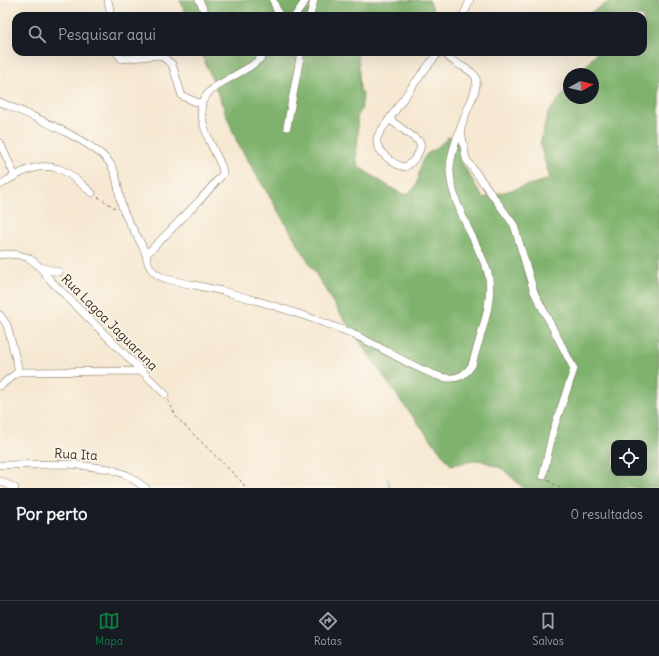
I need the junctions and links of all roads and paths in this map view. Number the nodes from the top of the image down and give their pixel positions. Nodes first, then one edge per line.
1 (108, 0) edge
2 (199, 0) edge
3 (273, 0) edge
4 (306, 0) edge
5 (314, 0) edge
6 (470, 0) edge
7 (110, 12) edge
8 (205, 12) edge
9 (278, 12) edge
10 (298, 12) edge
11 (311, 12) edge
12 (465, 12) edge
13 (119, 56) edge
14 (150, 56) edge
15 (161, 56) edge
16 (263, 56) edge
17 (300, 56) edge
18 (436, 56) edge
19 (448, 56) edge
20 (0, 102) edge
21 (201, 104) junction
22 (389, 119) junction
23 (287, 127) dead end
24 (461, 128) junction
25 (0, 143) edge
26 (15, 176) junction
27 (0, 185) edge
28 (92, 193) joint
29 (124, 213) junction
30 (0, 255) edge
31 (146, 255) junction
32 (40, 267) junction
33 (59, 272) dead end
34 (0, 316) edge
35 (143, 371) junction
36 (18, 372) junction
37 (0, 386) edge
38 (165, 394) joint
39 (0, 465) edge
40 (543, 476) joint
41 (0, 481) edge
42 (14, 488) edge
43 (146, 488) edge
44 (245, 488) edge
45 (560, 488) edge

1 - 7 street
2 - 8 street
3 - 9 street
4 - 10 street
5 - 11 street
6 - 12 street
13 - 14 street
15 - 21 street
16 - 21 street
17 - 23 street
18 - 22 street
19 - 24 street
20 - 29 street
21 - 31 street
22 - 22 street
24 - 31 street
24 - 40 street
25 - 26 street
26 - 27 street
26 - 28 street
28 - 29 path
29 - 31 street
30 - 32 street
32 - 33 street
32 - 35 street, Rua Lagoa Jaguaruna
34 - 36 street
35 - 36 street
35 - 38 street, Rua Lagoa Jaguaruna
36 - 37 street
38 - 44 path
39 - 43 street, Rua Ita
40 - 45 path
41 - 42 street

